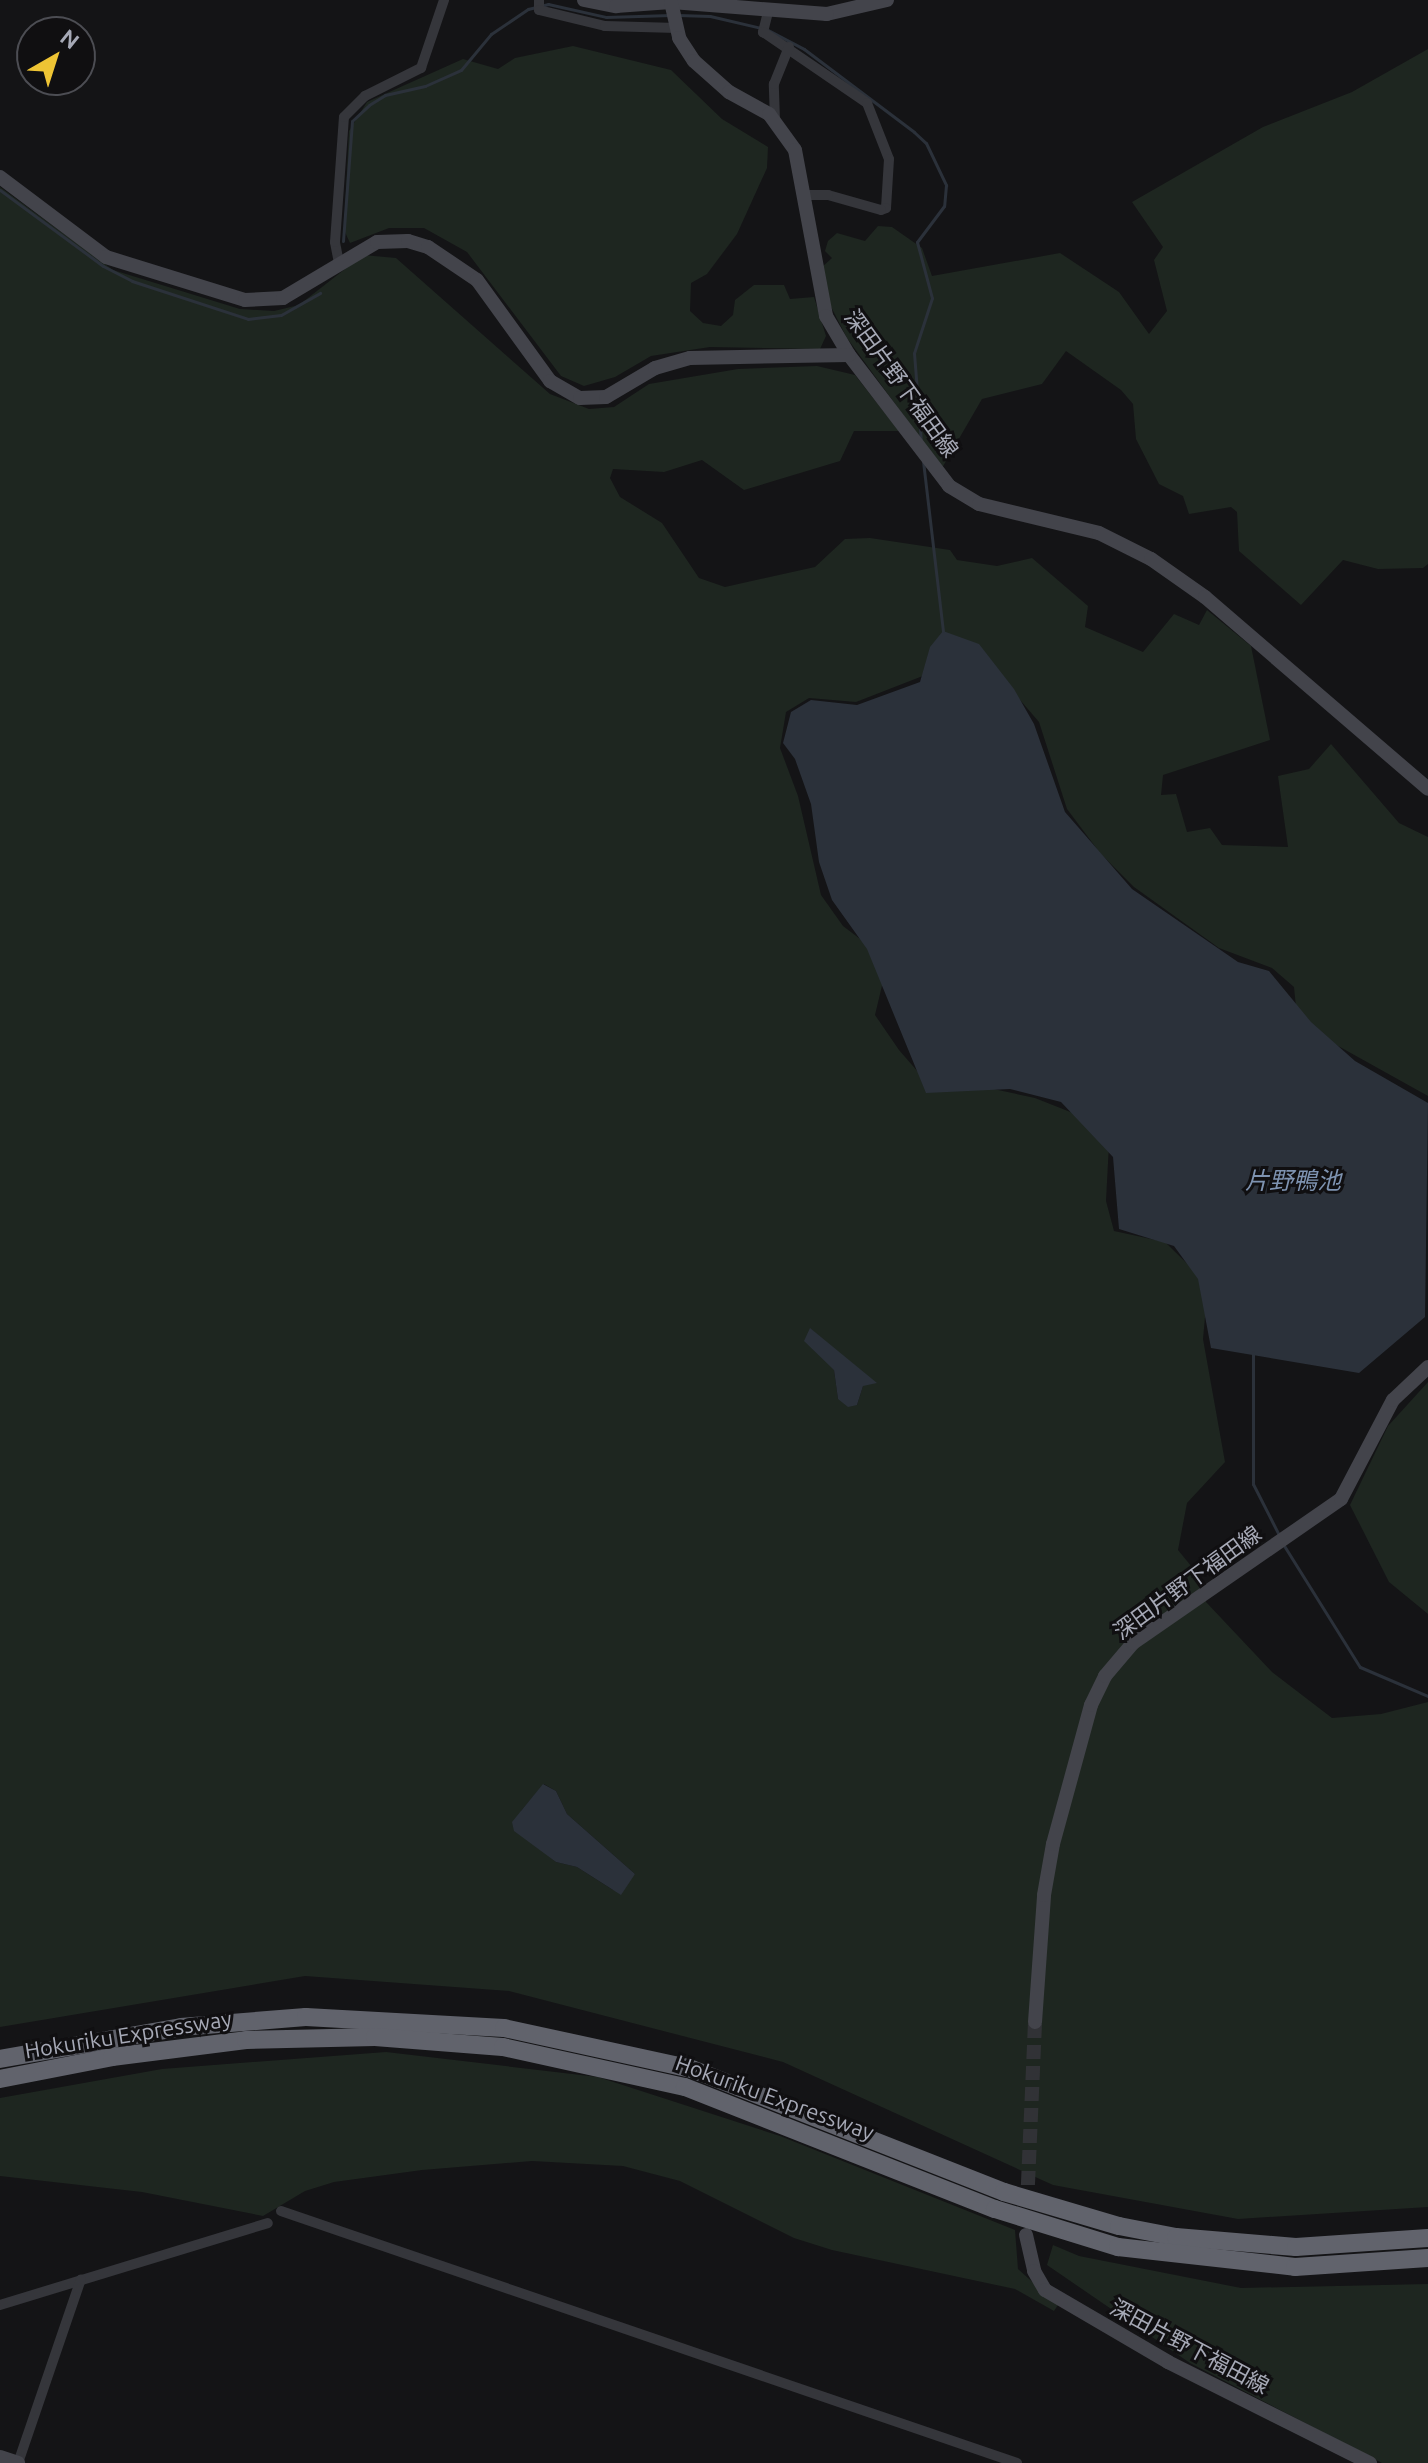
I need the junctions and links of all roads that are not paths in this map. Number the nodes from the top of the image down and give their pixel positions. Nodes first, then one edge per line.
1 (444, 0) edge
2 (539, 0) edge
3 (584, 0) edge
4 (887, 0) edge
5 (671, 2) edge
6 (789, 6) edge
7 (768, 12) junction
8 (677, 28) junction
9 (789, 47) junction
10 (775, 120) junction
11 (0, 177) edge
12 (805, 195) junction
13 (339, 263) junction
14 (849, 355) junction
15 (1428, 789) edge
16 (1428, 1367) edge
17 (1035, 2022) tunnel mouth
18 (0, 2059) edge
19 (0, 2079) edge
20 (281, 2211) dead end
21 (268, 2223) dead end
22 (1026, 2235) dead end
23 (1428, 2238) edge
24 (1428, 2258) edge
25 (81, 2279) junction
26 (0, 2305) edge
27 (0, 2457) edge
28 (18, 2463) edge
29 (1017, 2463) edge
30 (1370, 2463) edge

1 - 13 street
2 - 8 street
3 - 5 main road
4 - 6 main road
5 - 7 main road
5 - 8 main road, 深田片野下福田線
6 - 7 main road
7 - 9 street
8 - 10 main road, 深田片野下福田線
9 - 10 street
9 - 12 street
10 - 12 main road, 深田片野下福田線
11 - 13 main road
12 - 14 main road, 深田片野下福田線
13 - 14 main road
14 - 15 main road, 深田片野下福田線
16 - 17 main road, 深田片野下福田線
18 - 23 highway, Hokuriku Expressway
19 - 24 highway, Hokuriku Expressway
20 - 29 street
21 - 25 street
22 - 30 main road, 深田片野下福田線
25 - 26 street
25 - 28 street
27 - 28 main road

